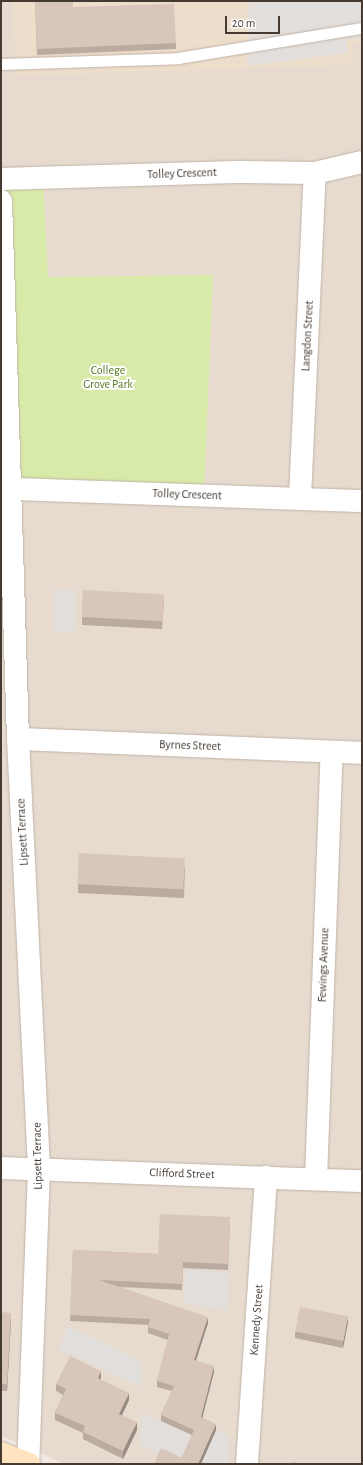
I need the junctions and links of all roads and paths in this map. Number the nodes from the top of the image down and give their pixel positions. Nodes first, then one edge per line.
1 (362, 28) edge
2 (1, 64) edge
3 (362, 162) edge
4 (315, 173) junction
5 (1, 178) edge
6 (1, 200) edge
7 (5, 429) edge
8 (12, 489) junction
9 (300, 498) junction
10 (362, 501) edge
11 (18, 739) junction
12 (332, 752) junction
13 (362, 753) edge
14 (1, 1168) edge
15 (40, 1169) junction
16 (266, 1177) junction
17 (316, 1179) junction
18 (362, 1181) edge
19 (1, 1453) edge
20 (28, 1464) edge
21 (248, 1464) edge

1 - 2 lane
3 - 4 street, Tolley Crescent
4 - 5 street, Tolley Crescent
4 - 9 street, Langdon Street
6 - 7 street, Lipsett Terrace
7 - 8 street, Lipsett Terrace
8 - 9 street, Tolley Crescent
8 - 11 street, Lipsett Terrace
9 - 10 street, Tolley Crescent
11 - 12 street, Byrnes Street
11 - 15 street, Lipsett Terrace
12 - 13 street, Byrnes Street
12 - 17 street, Fewings Avenue
14 - 15 street, Clifford Street
15 - 16 street, Clifford Street
15 - 20 street, Lipsett Terrace
16 - 17 street, Clifford Street
16 - 21 street, Kennedy Street
17 - 18 street, Clifford Street
19 - 20 main road

